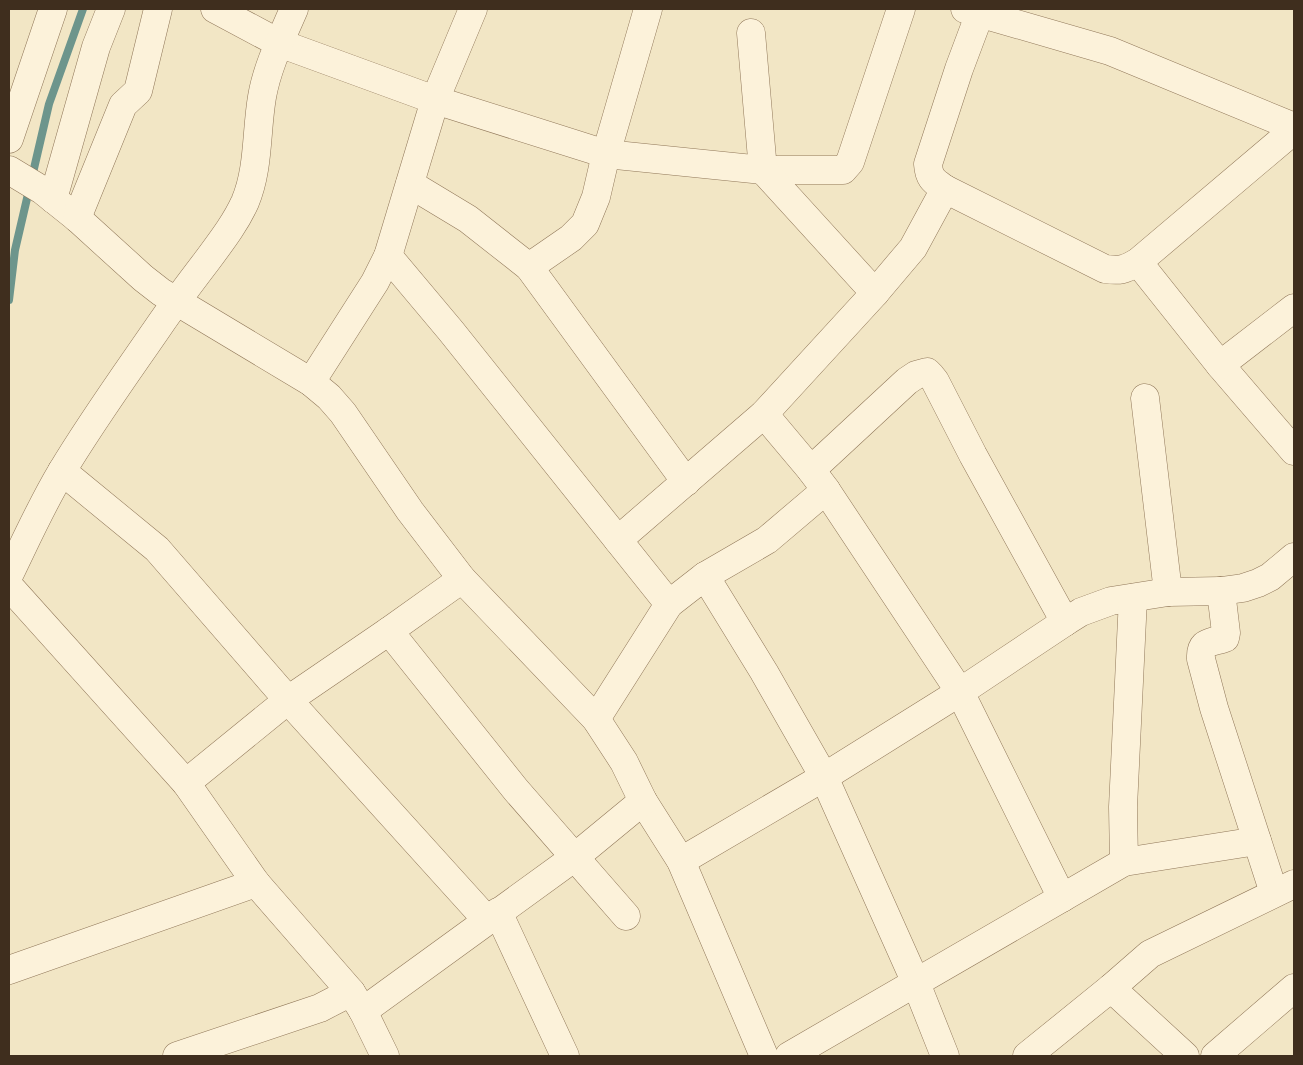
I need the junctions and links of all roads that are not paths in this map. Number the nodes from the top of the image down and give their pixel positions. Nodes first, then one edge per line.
1 (53, 9) edge
2 (111, 9) edge
3 (158, 9) edge
4 (215, 9) edge
5 (294, 9) edge
6 (473, 9) edge
7 (648, 9) edge
8 (901, 9) edge
9 (972, 11) edge
10 (751, 33) dead end
11 (279, 43) junction
12 (435, 100) junction
13 (1294, 129) edge
14 (9, 139) edge
15 (606, 154) junction
16 (763, 170) junction
17 (12, 172) edge
18 (410, 184) junction
19 (945, 189) junction
20 (48, 194) junction
21 (77, 218) junction
22 (388, 256) junction
23 (1138, 262) junction
24 (529, 267) junction
25 (876, 293) junction
26 (177, 300) junction
27 (1294, 308) edge
28 (1220, 366) junction
29 (311, 382) junction
30 (1145, 398) dead end
31 (764, 414) junction
32 (1294, 451) edge
33 (62, 471) junction
34 (818, 480) junction
35 (686, 482) junction
36 (618, 540) junction
37 (1294, 557) edge
38 (9, 575) edge
39 (705, 576) junction
40 (462, 579) junction
41 (9, 586) edge
42 (1222, 591) junction
43 (1168, 592) junction
44 (1133, 598) junction
45 (669, 604) junction
46 (1065, 622) junction
47 (389, 631) junction
48 (960, 692) junction
49 (288, 700) junction
50 (596, 719) junction
51 (824, 777) junction
52 (186, 783) junction
53 (643, 801) junction
54 (1257, 841) junction
55 (574, 857) junction
56 (681, 861) junction
57 (1124, 862) junction
58 (256, 884) junction
59 (1284, 888) edge
60 (1062, 898) junction
61 (493, 916) junction
62 (626, 916) dead end
63 (9, 970) edge
64 (916, 983) junction
65 (1111, 988) junction
66 (1294, 988) edge
67 (357, 1001) junction
68 (178, 1056) edge
69 (385, 1056) edge
70 (565, 1056) edge
71 (764, 1056) edge
72 (789, 1056) edge
73 (945, 1056) edge
74 (1027, 1056) edge
75 (1186, 1056) edge
76 (1215, 1056) edge

1 - 14 street
2 - 20 street
3 - 21 street
4 - 11 street
5 - 11 street
6 - 12 street
7 - 15 street
8 - 16 street
9 - 13 street
9 - 19 street
10 - 16 street
11 - 12 street
11 - 26 street
12 - 15 street
12 - 18 street
13 - 23 street
15 - 16 street
15 - 24 street
16 - 25 street
17 - 20 street
18 - 22 street
18 - 24 street
19 - 23 street
19 - 25 street
20 - 21 street
21 - 26 street
22 - 29 street
22 - 36 street
23 - 28 street
24 - 35 street
25 - 31 street
26 - 29 street
26 - 33 street
27 - 28 street
28 - 32 street
29 - 40 street
30 - 43 street
31 - 34 street
31 - 35 street
33 - 38 street
33 - 49 street
34 - 39 street
34 - 46 street
34 - 48 street
35 - 36 street
36 - 45 street
37 - 42 street
39 - 45 street
39 - 51 street
40 - 47 street
40 - 50 street
41 - 52 street
42 - 43 street
42 - 54 street
43 - 44 street
44 - 46 street
44 - 57 street
45 - 50 street
46 - 48 street
47 - 49 street
47 - 55 street
48 - 51 street
48 - 60 street
49 - 52 street
49 - 61 street
50 - 53 street
51 - 56 street
51 - 64 street
52 - 58 street
53 - 55 street
53 - 56 street
54 - 57 street
54 - 59 street
55 - 61 street
55 - 62 street
56 - 71 street
57 - 60 street
58 - 63 street
58 - 67 street
59 - 65 street
60 - 64 street
61 - 67 street
61 - 70 street
64 - 72 street
64 - 73 street
65 - 74 street
65 - 75 street
66 - 76 street
67 - 68 street
67 - 69 street

